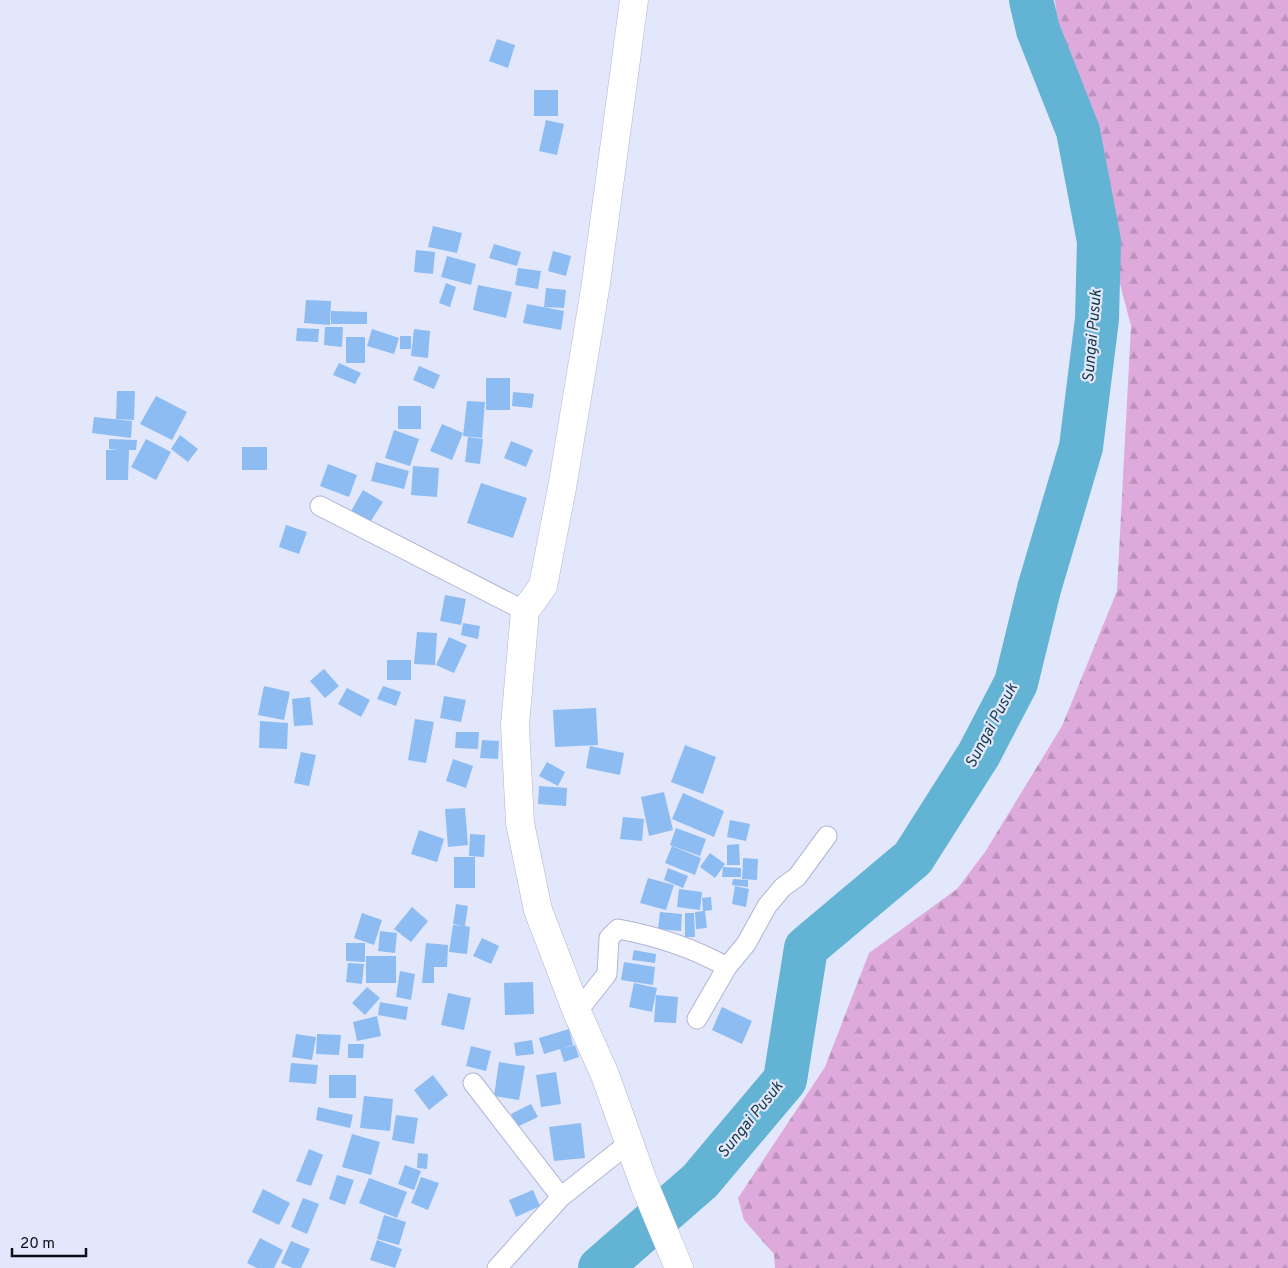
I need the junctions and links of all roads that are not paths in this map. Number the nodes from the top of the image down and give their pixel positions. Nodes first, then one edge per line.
1 (634, 0) edge
2 (320, 506) dead end
3 (525, 611) junction
4 (827, 836) dead end
5 (726, 967) junction
6 (578, 1012) junction
7 (697, 1019) dead end
8 (473, 1082) dead end
9 (630, 1142) junction
10 (561, 1197) junction
11 (497, 1268) edge
12 (679, 1268) edge

1 - 3 main road
2 - 3 street
3 - 6 main road
4 - 5 street
5 - 6 street
5 - 7 street
6 - 9 main road
8 - 10 street
9 - 10 street
9 - 12 main road
10 - 11 street

